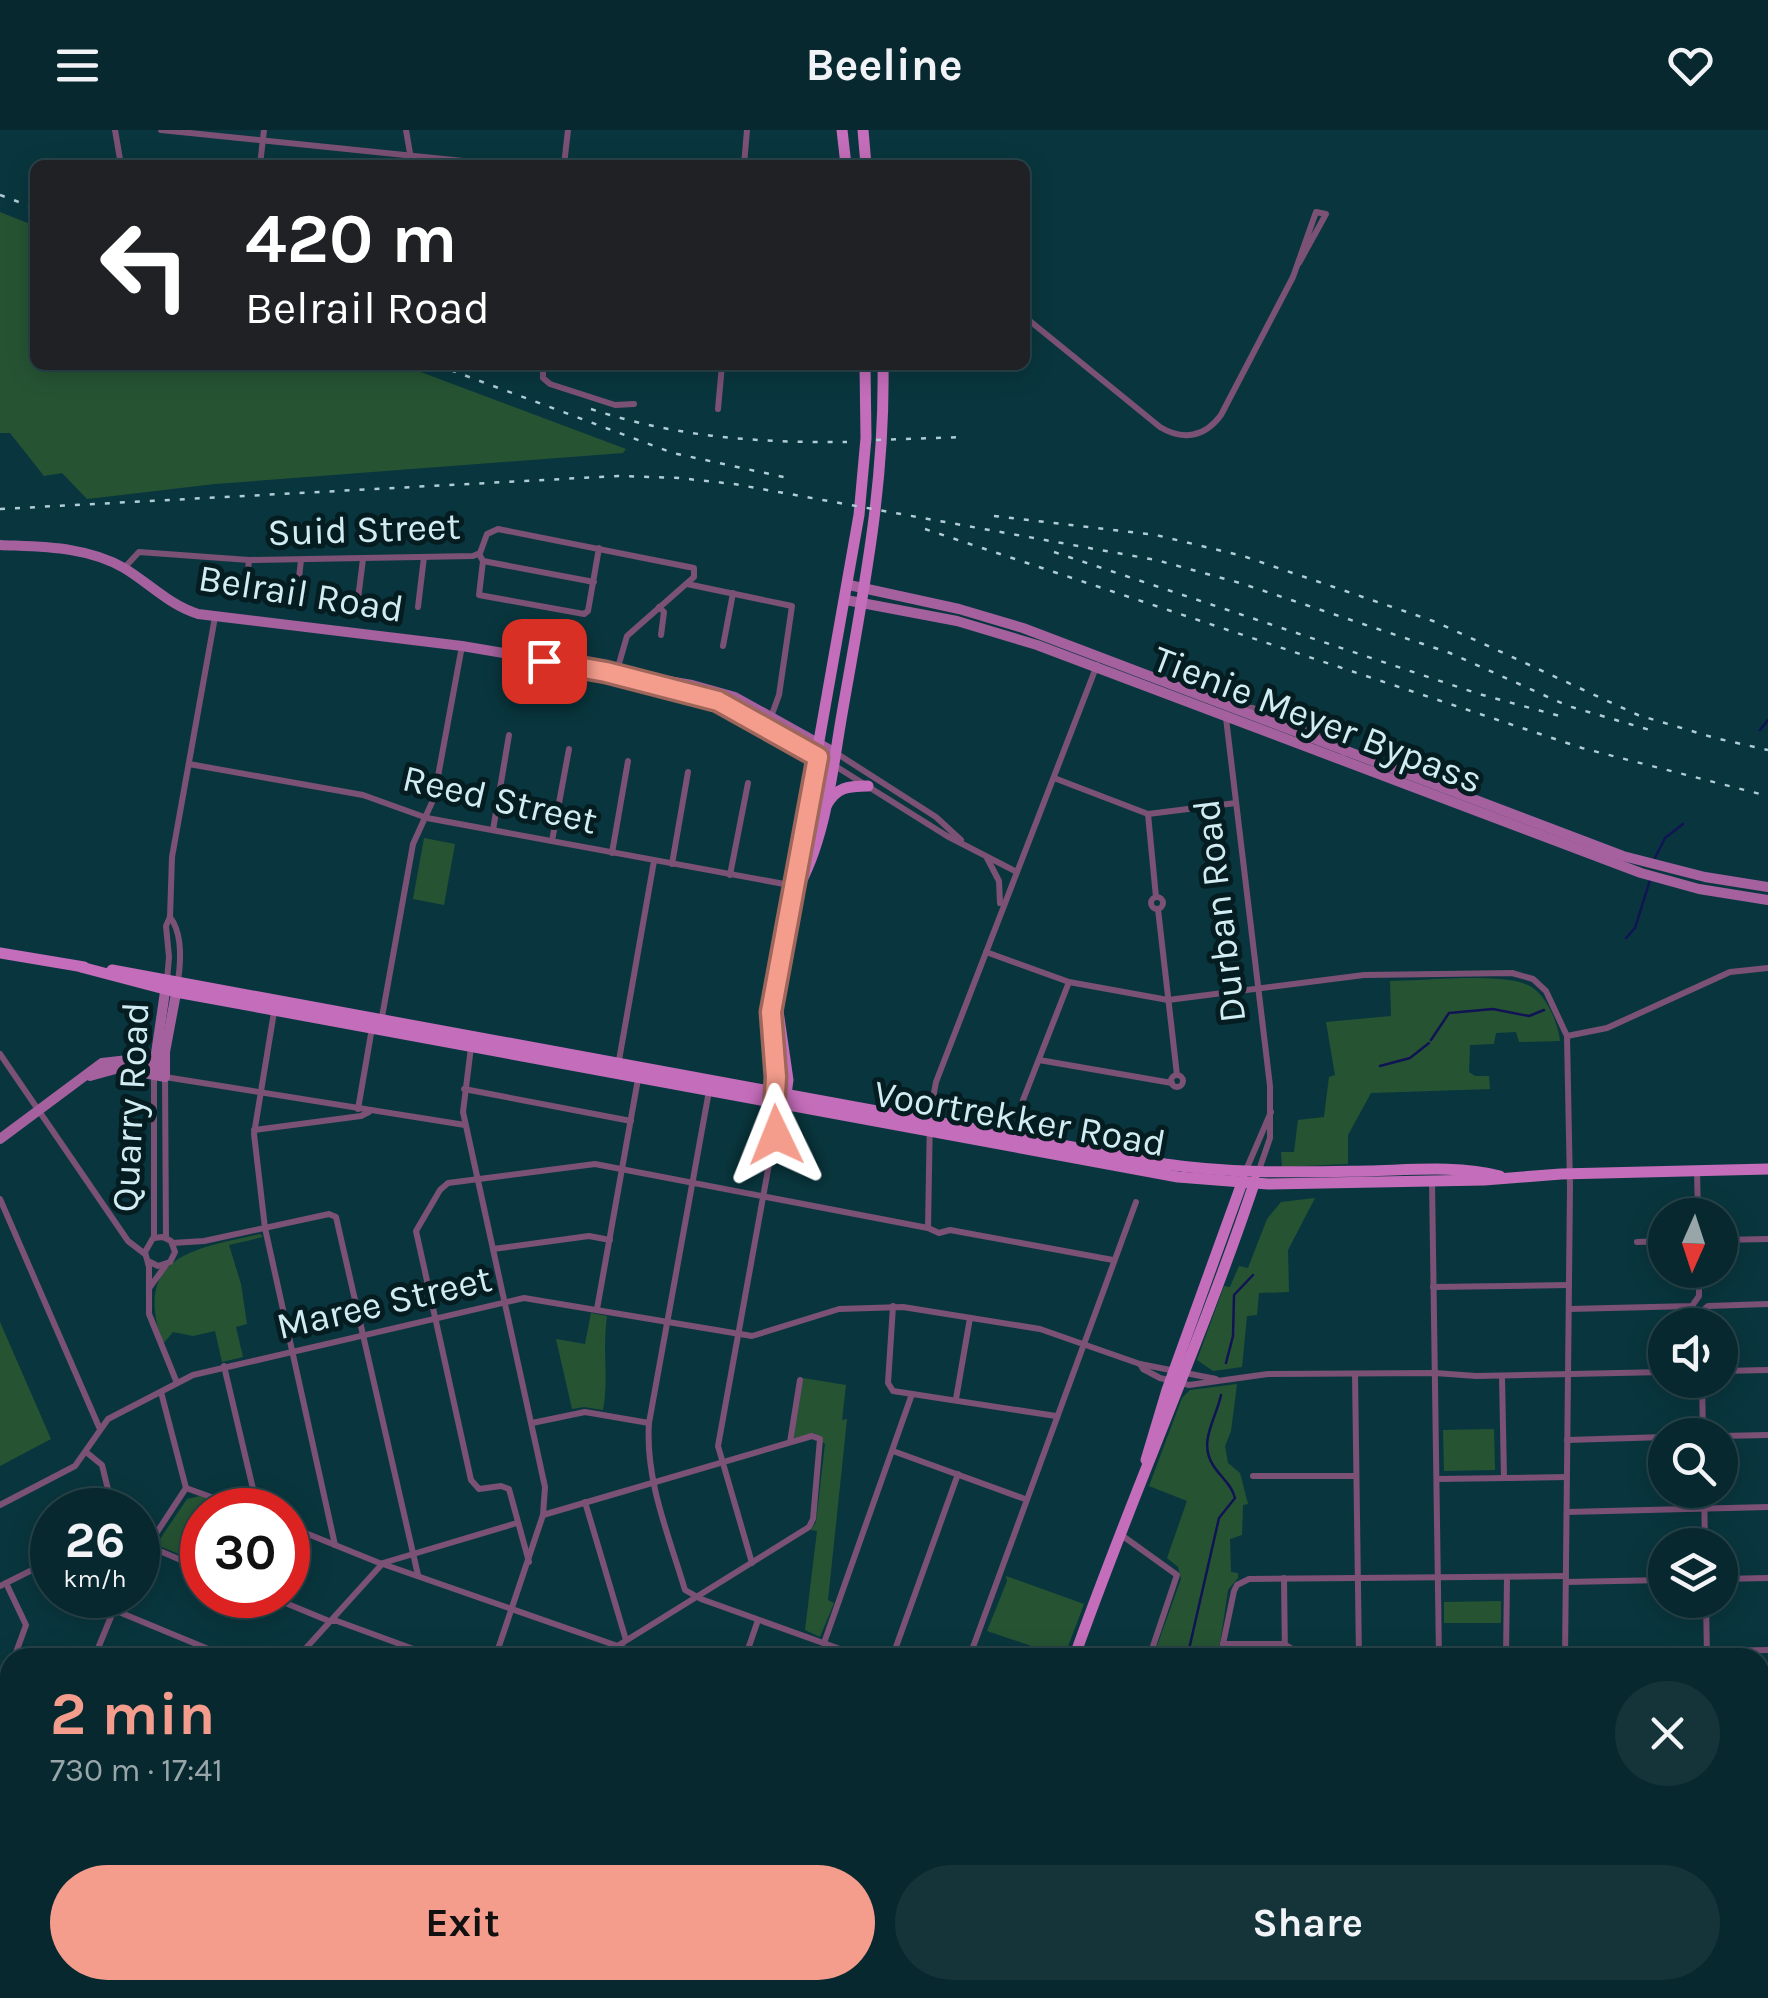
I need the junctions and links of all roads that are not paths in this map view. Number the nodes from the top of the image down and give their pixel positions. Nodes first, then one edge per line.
1 (115, 130) edge
2 (161, 130) edge
3 (264, 130) edge
4 (406, 130) edge
5 (568, 130) edge
6 (748, 130) edge
7 (842, 130) edge
8 (863, 130) edge
9 (263, 140) junction
10 (410, 156) junction
11 (120, 160) edge
12 (261, 160) edge
13 (411, 160) edge
14 (451, 160) edge
15 (565, 160) edge
16 (745, 160) edge
17 (845, 160) edge
18 (866, 160) edge
19 (1298, 264) junction
20 (1030, 322) edge
21 (543, 370) edge
22 (722, 370) edge
23 (865, 370) edge
24 (883, 370) edge
25 (634, 404) dead end
26 (718, 409) dead end
27 (0, 545) edge
28 (600, 548) junction
29 (424, 558) junction
30 (481, 558) junction
31 (362, 559) junction
32 (249, 560) junction
33 (301, 560) junction
34 (124, 568) junction
35 (247, 581) dead end
36 (594, 582) junction
37 (686, 584) junction
38 (849, 585) junction
39 (298, 587) dead end
40 (865, 588) junction
41 (733, 593) junction
42 (358, 599) dead end
43 (846, 600) junction
44 (862, 602) junction
45 (418, 607) dead end
46 (660, 607) junction
47 (215, 617) junction
48 (661, 635) dead end
49 (462, 646) junction
50 (723, 646) dead end
51 (1099, 659) junction
52 (612, 673) junction
53 (1226, 703) junction
54 (1226, 714) junction
55 (769, 721) junction
56 (510, 736) dead end
57 (569, 749) dead end
58 (819, 750) junction
59 (833, 758) junction
60 (628, 762) dead end
61 (189, 764) junction
62 (688, 772) dead end
63 (1054, 778) junction
64 (748, 783) dead end
65 (868, 786) junction
66 (1236, 803) junction
67 (822, 814) junction
68 (1148, 814) junction
69 (424, 816) junction
70 (493, 830) junction
71 (1558, 837) junction
72 (552, 841) junction
73 (962, 841) junction
74 (612, 853) junction
75 (984, 854) junction
76 (654, 860) junction
77 (672, 864) junction
78 (1016, 872) junction
79 (1661, 873) junction
80 (730, 875) junction
81 (1768, 887) edge
82 (795, 889) junction
83 (1768, 900) edge
84 (1000, 909) junction
85 (986, 952) junction
86 (0, 953) edge
87 (1768, 968) edge
88 (1069, 982) junction
89 (172, 986) junction
90 (1258, 989) junction
91 (1168, 1000) junction
92 (278, 1005) junction
93 (377, 1023) junction
94 (1567, 1036) junction
95 (472, 1041) junction
96 (0, 1054) edge
97 (1039, 1060) junction
98 (106, 1061) junction
99 (618, 1068) junction
100 (135, 1070) junction
101 (160, 1071) junction
102 (640, 1072) junction
103 (80, 1081) junction
104 (464, 1089) junction
105 (258, 1092) junction
106 (709, 1092) junction
107 (780, 1099) junction
108 (358, 1108) junction
109 (38, 1111) junction
110 (370, 1111) junction
111 (631, 1121) junction
112 (465, 1125) junction
113 (930, 1127) junction
114 (253, 1130) junction
115 (1015, 1138) junction
116 (0, 1139) edge
117 (1768, 1169) edge
118 (622, 1170) junction
119 (1696, 1170) junction
120 (1570, 1174) junction
121 (1318, 1177) junction
122 (1504, 1177) junction
123 (1250, 1178) junction
124 (476, 1179) junction
125 (1432, 1181) junction
126 (692, 1183) junction
127 (1697, 1198) edge
128 (0, 1199) edge
129 (763, 1199) junction
130 (1136, 1202) dead end
131 (265, 1228) junction
132 (928, 1228) junction
133 (124, 1235) junction
134 (151, 1239) junction
135 (1768, 1239) edge
136 (169, 1240) junction
137 (610, 1240) junction
138 (1738, 1240) edge
139 (204, 1241) junction
140 (1637, 1242) dead end
141 (1648, 1242) edge
142 (493, 1248) junction
143 (174, 1256) junction
144 (147, 1258) junction
145 (1114, 1260) junction
146 (167, 1264) junction
147 (1569, 1286) junction
148 (1433, 1287) junction
149 (1700, 1288) edge
150 (148, 1290) junction
151 (505, 1302) junction
152 (1768, 1304) edge
153 (1700, 1305) junction
154 (893, 1306) junction
155 (597, 1309) junction
156 (1569, 1309) junction
157 (435, 1318) junction
158 (970, 1318) junction
159 (668, 1322) junction
160 (363, 1334) junction
161 (738, 1334) junction
162 (1083, 1343) junction
163 (293, 1350) junction
164 (224, 1366) junction
165 (1768, 1370) edge
166 (1738, 1371) edge
167 (1648, 1372) edge
168 (1435, 1373) junction
169 (1355, 1374) junction
170 (1568, 1374) junction
171 (1502, 1376) junction
172 (1178, 1378) junction
173 (800, 1380) dead end
174 (177, 1383) junction
175 (161, 1392) junction
176 (912, 1394) junction
177 (956, 1399) junction
178 (1056, 1416) junction
179 (532, 1423) junction
180 (649, 1424) junction
181 (99, 1428) junction
182 (1768, 1435) edge
183 (1738, 1436) edge
184 (1648, 1438) edge
185 (1567, 1440) junction
186 (790, 1442) junction
187 (86, 1452) junction
188 (893, 1452) junction
189 (722, 1462) junction
190 (958, 1474) junction
191 (1253, 1476) dead end
192 (1356, 1476) junction
193 (1567, 1477) junction
194 (1504, 1478) junction
195 (1437, 1479) junction
196 (654, 1482) junction
197 (108, 1488) edge
198 (186, 1488) edge
199 (252, 1488) edge
200 (180, 1497) edge
201 (1025, 1499) junction
202 (585, 1502) junction
203 (0, 1505) edge
204 (1768, 1507) edge
205 (1704, 1509) junction
206 (1567, 1512) junction
207 (544, 1515) junction
208 (517, 1523) junction
209 (160, 1528) edge
210 (1705, 1528) edge
211 (1119, 1533) junction
212 (310, 1535) edge
213 (521, 1536) junction
214 (536, 1538) junction
215 (335, 1545) junction
216 (412, 1553) junction
217 (529, 1562) junction
218 (383, 1563) junction
219 (752, 1563) junction
220 (30, 1571) edge
221 (418, 1574) junction
222 (1506, 1576) junction
223 (1358, 1577) junction
224 (1438, 1577) junction
225 (1284, 1578) junction
226 (1768, 1578) edge
227 (1566, 1579) junction
228 (1738, 1579) edge
229 (1648, 1580) edge
230 (3, 1585) edge
231 (697, 1597) junction
232 (513, 1608) junction
233 (310, 1613) edge
234 (111, 1618) edge
235 (133, 1618) edge
236 (1706, 1618) edge
237 (758, 1620) junction
238 (329, 1621) junction
239 (622, 1643) junction
240 (824, 1643) junction
241 (1223, 1644) junction
242 (1284, 1644) junction
243 (18, 1648) edge
244 (98, 1648) edge
245 (206, 1648) edge
246 (306, 1648) edge
247 (411, 1648) edge
248 (499, 1648) edge
249 (632, 1648) edge
250 (748, 1648) edge
251 (838, 1648) edge
252 (896, 1648) edge
253 (973, 1648) edge
254 (1078, 1648) edge
255 (1152, 1648) edge
256 (1223, 1648) edge
257 (1284, 1648) edge
258 (1291, 1648) edge
259 (1359, 1648) edge
260 (1439, 1648) edge
261 (1506, 1648) edge
262 (1565, 1648) edge
263 (1707, 1648) edge

1 - 11 street
2 - 9 street
3 - 9 street
4 - 10 street
5 - 15 street
6 - 16 street
7 - 17 main road
8 - 18 main road
9 - 10 street
9 - 12 street
10 - 13 street
10 - 14 street
19 - 19 street
19 - 20 street
21 - 25 street
22 - 26 street
23 - 38 main road
24 - 40 main road
27 - 34 main road, Belrail Road
28 - 30 street, Suid Street
28 - 36 street
28 - 37 street, Suid Street
29 - 30 street, Suid Street
29 - 31 street, Suid Street
29 - 45 street
30 - 36 street
30 - 36 street
31 - 33 street, Suid Street
31 - 42 street
32 - 33 street, Suid Street
32 - 34 street, Suid Street
32 - 35 street
33 - 39 street
34 - 47 main road, Belrail Road
37 - 41 street
37 - 46 street
38 - 40 main road, Tienie Meyer Bypass
38 - 43 main road
40 - 44 main road
40 - 71 main road, Tienie Meyer Bypass
41 - 50 street
41 - 55 street
43 - 44 main road, Tienie Meyer Bypass
43 - 58 main road
44 - 59 main road
44 - 71 main road, Tienie Meyer Bypass
46 - 48 street
46 - 52 street
47 - 49 main road, Belrail Road
47 - 61 street
49 - 52 main road, Belrail Road
49 - 69 street
51 - 53 street
51 - 54 street
51 - 63 street
52 - 55 main road, Belrail Road
53 - 54 street, Durban Road
53 - 54 street
54 - 66 street, Durban Road
55 - 58 main road, Belrail Road
56 - 70 street
57 - 72 street
58 - 59 main road, Belrail Road
58 - 82 main road
59 - 65 street, Belrail Road
59 - 67 main road
59 - 73 street, Belrail Road
60 - 74 street
61 - 69 street, Reed Street
61 - 89 street
62 - 77 street
63 - 68 street
63 - 78 street
64 - 80 street
65 - 67 main road
65 - 73 street, Belrail Road
66 - 68 street
66 - 90 street, Durban Road
67 - 82 main road
68 - 91 street
69 - 70 street, Reed Street
69 - 93 street
70 - 72 street, Reed Street
71 - 79 main road, Tienie Meyer Bypass
72 - 74 street, Reed Street
73 - 75 street, Belrail Road
74 - 76 street, Reed Street
75 - 78 street, Belrail Road
75 - 84 street
76 - 77 street, Reed Street
76 - 99 street
77 - 80 street, Reed Street
78 - 84 street
79 - 81 main road, Tienie Meyer Bypass
79 - 83 main road, Tienie Meyer Bypass
80 - 82 street, Reed Street
82 - 107 main road
84 - 85 street
85 - 88 street
85 - 113 street
86 - 89 main road, Voortrekker Road
87 - 94 street
88 - 91 street
88 - 97 street
89 - 92 main road, Voortrekker Road
89 - 101 main road, Quarry Road
90 - 91 street
90 - 94 street
90 - 123 street, Durban Road
91 - 97 street
92 - 93 main road, Voortrekker Road
92 - 93 main road, Voortrekker Road
92 - 105 street
93 - 95 main road, Voortrekker Road
93 - 108 street
94 - 120 street
95 - 99 main road, Voortrekker Road
95 - 104 street
96 - 109 street
97 - 115 street
98 - 100 main road
98 - 101 main road
98 - 103 main road
99 - 102 main road, Voortrekker Road
100 - 101 main road
100 - 103 main road
101 - 105 street
101 - 134 street, Quarry Road
101 - 136 street, Quarry Road
102 - 106 main road, Voortrekker Road
102 - 107 main road, Voortrekker Road
102 - 111 street
103 - 109 main road
104 - 111 street
104 - 112 street
105 - 108 street
105 - 114 street
106 - 107 main road, Voortrekker Road
106 - 126 street
107 - 113 main road, Voortrekker Road
107 - 129 street
108 - 110 street
109 - 116 main road
109 - 133 street
110 - 112 street
110 - 114 street
111 - 118 street
112 - 124 street
113 - 115 main road, Voortrekker Road
113 - 123 main road, Voortrekker Road
113 - 132 street
114 - 131 street
115 - 123 main road, Voortrekker Road
117 - 119 main road, Voortrekker Road
118 - 124 street
118 - 126 street
118 - 137 street
119 - 120 main road, Voortrekker Road
119 - 127 street
120 - 122 main road, Voortrekker Road
120 - 147 street
121 - 122 main road, Voortrekker Road
121 - 123 main road, Voortrekker Road
121 - 125 main road, Voortrekker Road
122 - 125 main road, Voortrekker Road
123 - 172 main road, Durban Road
124 - 142 street
124 - 157 street
125 - 148 street
126 - 129 street
126 - 159 street
128 - 181 street
129 - 132 street
129 - 161 street
130 - 145 street
131 - 139 street
131 - 160 street
131 - 163 street
132 - 145 street
133 - 134 street
133 - 144 street
134 - 136 street
134 - 144 street
135 - 138 street
136 - 139 street
136 - 143 street
137 - 142 street
137 - 155 street
139 - 143 street
140 - 141 street
142 - 151 street
143 - 146 street
144 - 146 street
144 - 150 street
145 - 162 street
146 - 150 street
147 - 148 street
147 - 156 street
148 - 168 street
149 - 153 street
150 - 174 street
151 - 155 street, Maree Street
151 - 157 street, Maree Street
151 - 179 street
152 - 153 street
153 - 156 street
154 - 158 street, Maree Street
154 - 161 street, Maree Street
154 - 176 street
155 - 159 street, Maree Street
156 - 170 street
157 - 160 street, Maree Street
157 - 208 street
158 - 162 street, Maree Street
158 - 177 street
159 - 161 street, Maree Street
159 - 180 street
160 - 163 street, Maree Street
160 - 216 street
161 - 189 street
162 - 172 street, Maree Street
162 - 178 street
163 - 164 street, Maree Street
163 - 215 street
164 - 174 street, Maree Street
164 - 199 street
165 - 166 street
167 - 170 street
168 - 169 street
168 - 171 street
168 - 195 street
169 - 172 street
169 - 192 street
170 - 171 street
170 - 185 street
171 - 194 street
172 - 211 main road, Durban Road
173 - 186 street
174 - 175 street, Maree Street
175 - 181 street, Maree Street
175 - 198 street
176 - 177 street
176 - 188 street
177 - 178 street
178 - 201 street
179 - 180 street
179 - 207 street
180 - 196 street
181 - 187 street
182 - 183 street
184 - 185 street
185 - 193 street
186 - 189 street
186 - 219 street
187 - 197 street
187 - 203 street
188 - 190 street
188 - 240 street
189 - 196 street
189 - 219 street
190 - 201 street
190 - 252 street
191 - 192 street
192 - 223 street
193 - 194 street
193 - 206 street
194 - 195 street
195 - 224 street
196 - 202 street
196 - 231 street
200 - 209 street
201 - 253 street
202 - 207 street
202 - 239 street
204 - 205 street
205 - 206 street
205 - 210 street
206 - 227 street
207 - 214 street
208 - 213 street
208 - 216 street
211 - 254 main road, Durban Road
211 - 255 street
212 - 215 street
213 - 214 street
213 - 217 street
214 - 217 street
215 - 218 street
216 - 218 street
216 - 221 street
217 - 232 street
218 - 221 street
218 - 238 street
219 - 231 street
220 - 230 street
221 - 232 street
222 - 224 street
222 - 227 street
222 - 261 street
223 - 224 street
223 - 225 street
223 - 259 street
224 - 260 street
225 - 241 street
225 - 242 street
226 - 228 street
227 - 229 street
227 - 262 street
230 - 243 street
231 - 237 street
231 - 239 street
232 - 239 street
232 - 248 street
233 - 238 street
234 - 244 street
235 - 245 street
236 - 263 street
237 - 240 street
237 - 250 street
238 - 246 street
238 - 247 street
239 - 249 street
240 - 251 street
241 - 242 street
241 - 256 street
242 - 257 street
242 - 258 street

